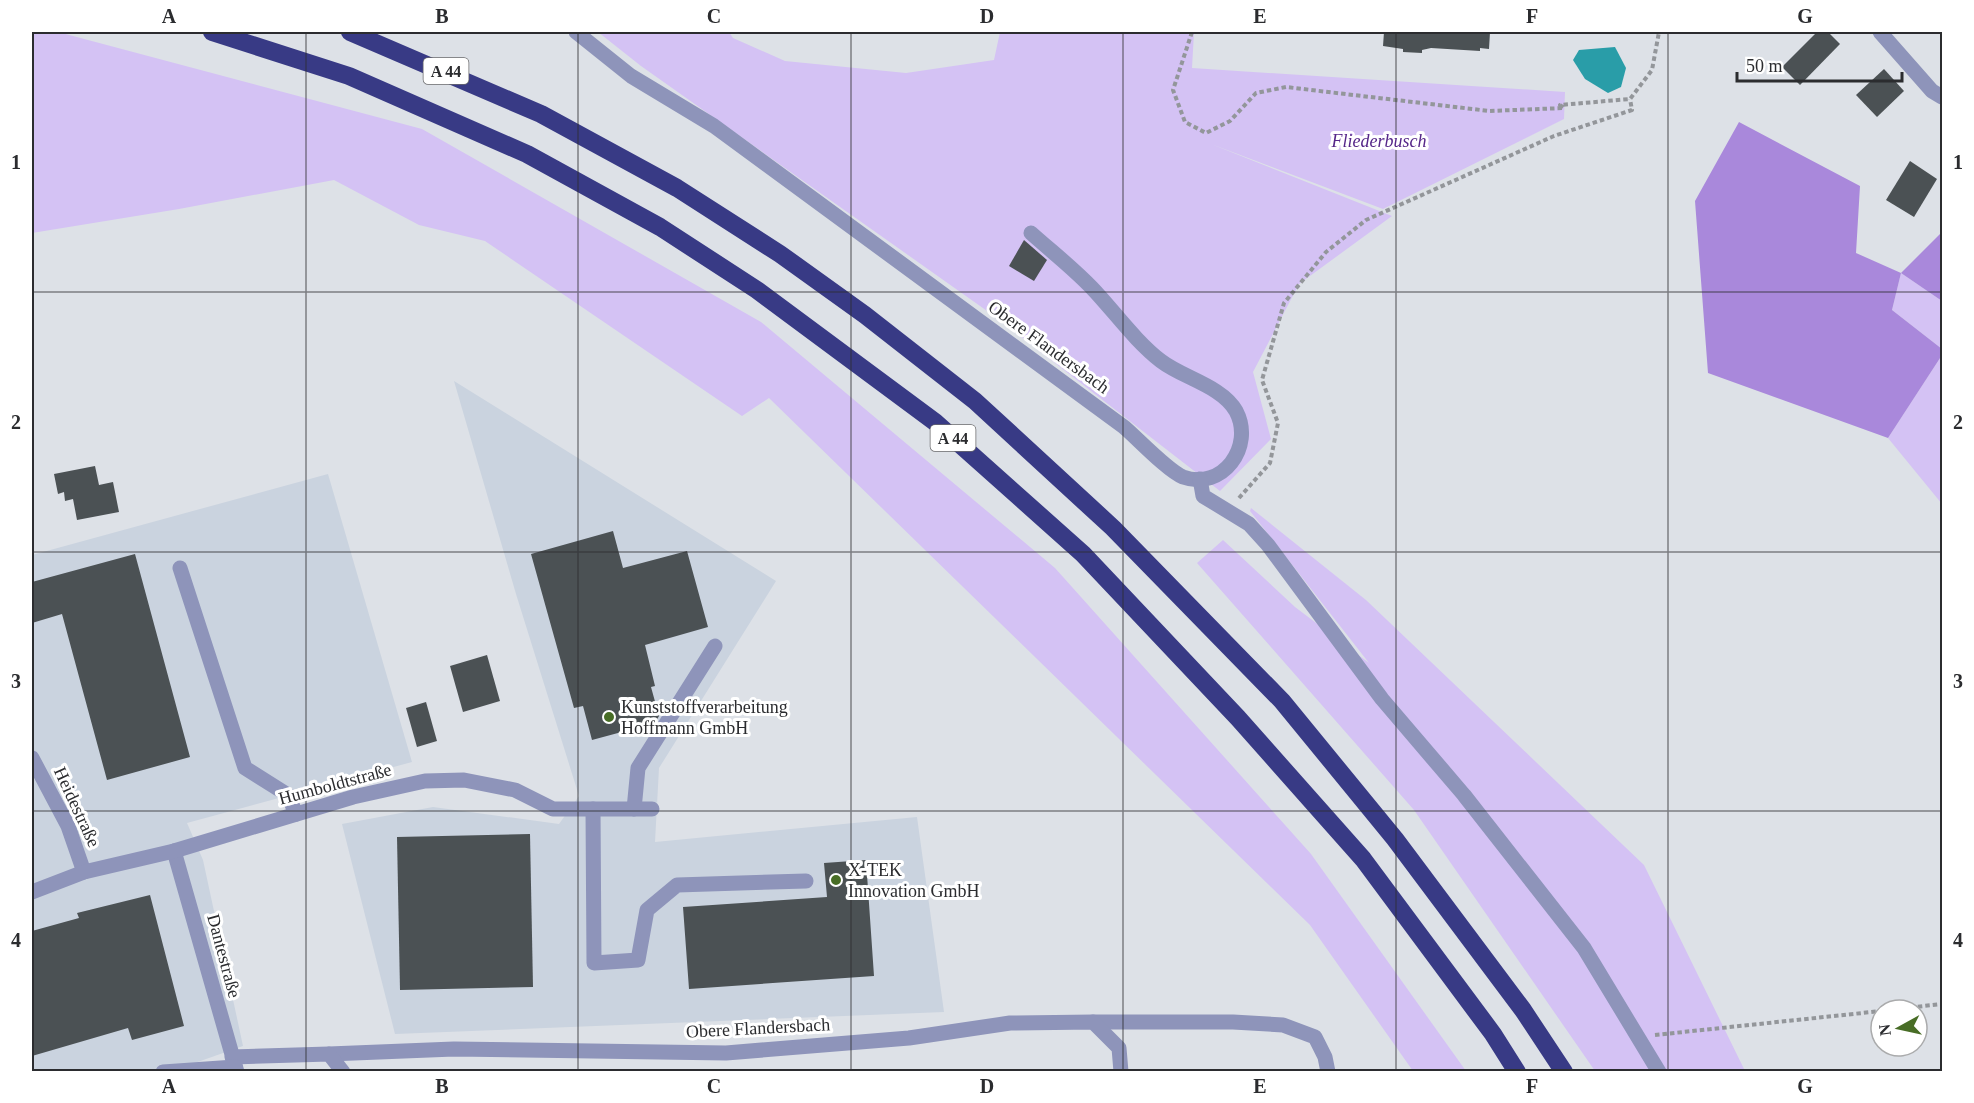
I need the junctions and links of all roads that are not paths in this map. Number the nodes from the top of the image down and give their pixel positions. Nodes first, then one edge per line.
1 (212, 32) edge
2 (350, 32) edge
3 (576, 32) edge
4 (1880, 32) edge
5 (1942, 97) edge
6 (1031, 233) dead end
7 (1200, 479) junction
8 (180, 568) dead end
9 (715, 646) dead end
10 (32, 759) edge
11 (634, 808) junction
12 (593, 809) junction
13 (652, 809) dead end
14 (296, 814) junction
15 (174, 851) junction
16 (84, 872) junction
17 (806, 881) dead end
18 (32, 892) edge
19 (1093, 1023) junction
20 (329, 1054) junction
21 (235, 1065) edge
22 (163, 1071) edge
23 (343, 1071) edge
24 (1121, 1071) edge
25 (1328, 1071) edge
26 (1517, 1071) edge
27 (1564, 1071) edge
28 (1659, 1071) edge

1 - 26 highway, A 44
2 - 27 highway, A 44
3 - 7 street, Obere Flandersbach
4 - 5 street
6 - 7 street
7 - 28 street
8 - 14 street
9 - 11 street
10 - 16 street, Heidestraße
11 - 12 street, Humboldtstraße
11 - 13 street, Humboldtstraße
12 - 14 street, Humboldtstraße
12 - 17 street
14 - 15 street, Humboldtstraße
15 - 16 street, Humboldtstraße
15 - 21 street, Dantestraße
16 - 18 street, Humboldtstraße
19 - 20 street, Obere Flandersbach
19 - 24 street
19 - 25 street, Obere Flandersbach
20 - 21 street
20 - 23 street
21 - 22 street

